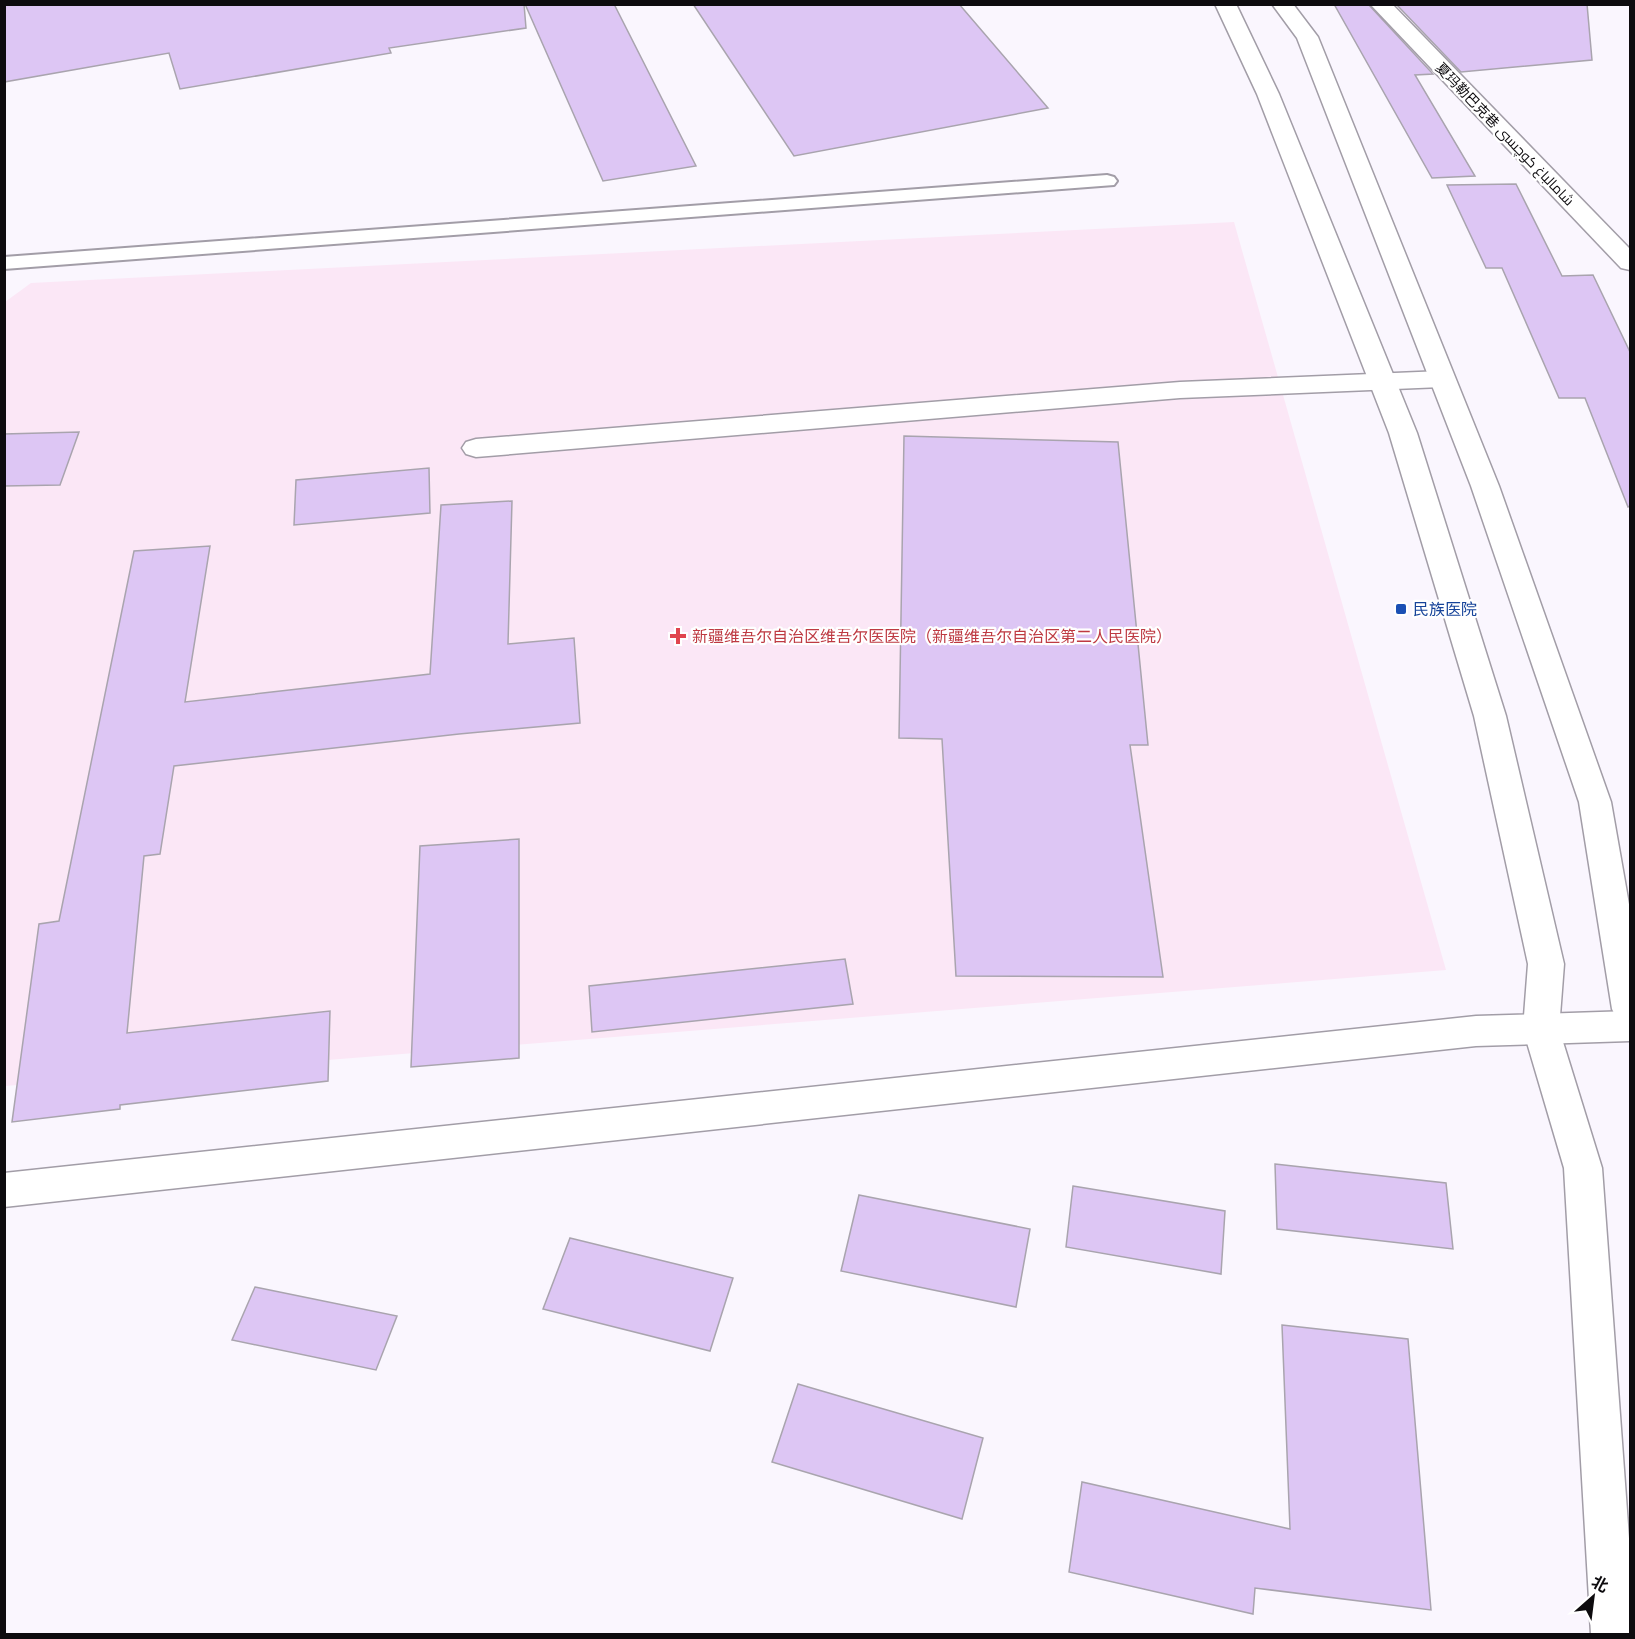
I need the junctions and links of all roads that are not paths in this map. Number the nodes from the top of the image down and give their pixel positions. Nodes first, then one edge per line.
1 (1282, 4) edge
2 (1380, 4) edge
3 (1230, 14) edge
4 (1107, 181) dead end
5 (4, 263) edge
6 (1630, 263) edge
7 (1442, 379) junction
8 (1383, 382) junction
9 (476, 448) dead end
10 (1630, 1009) edge
11 (1630, 1026) edge
12 (1541, 1029) junction
13 (4, 1190) edge
14 (1614, 1635) edge

1 - 7 main road
2 - 6 main road, 夏玛勒巴克巷 شامالباغ كوچىسى
3 - 8 main road
4 - 5 lane
7 - 8 main road
7 - 10 main road
8 - 9 main road
8 - 12 main road
11 - 12 main road
12 - 13 main road
12 - 14 main road

